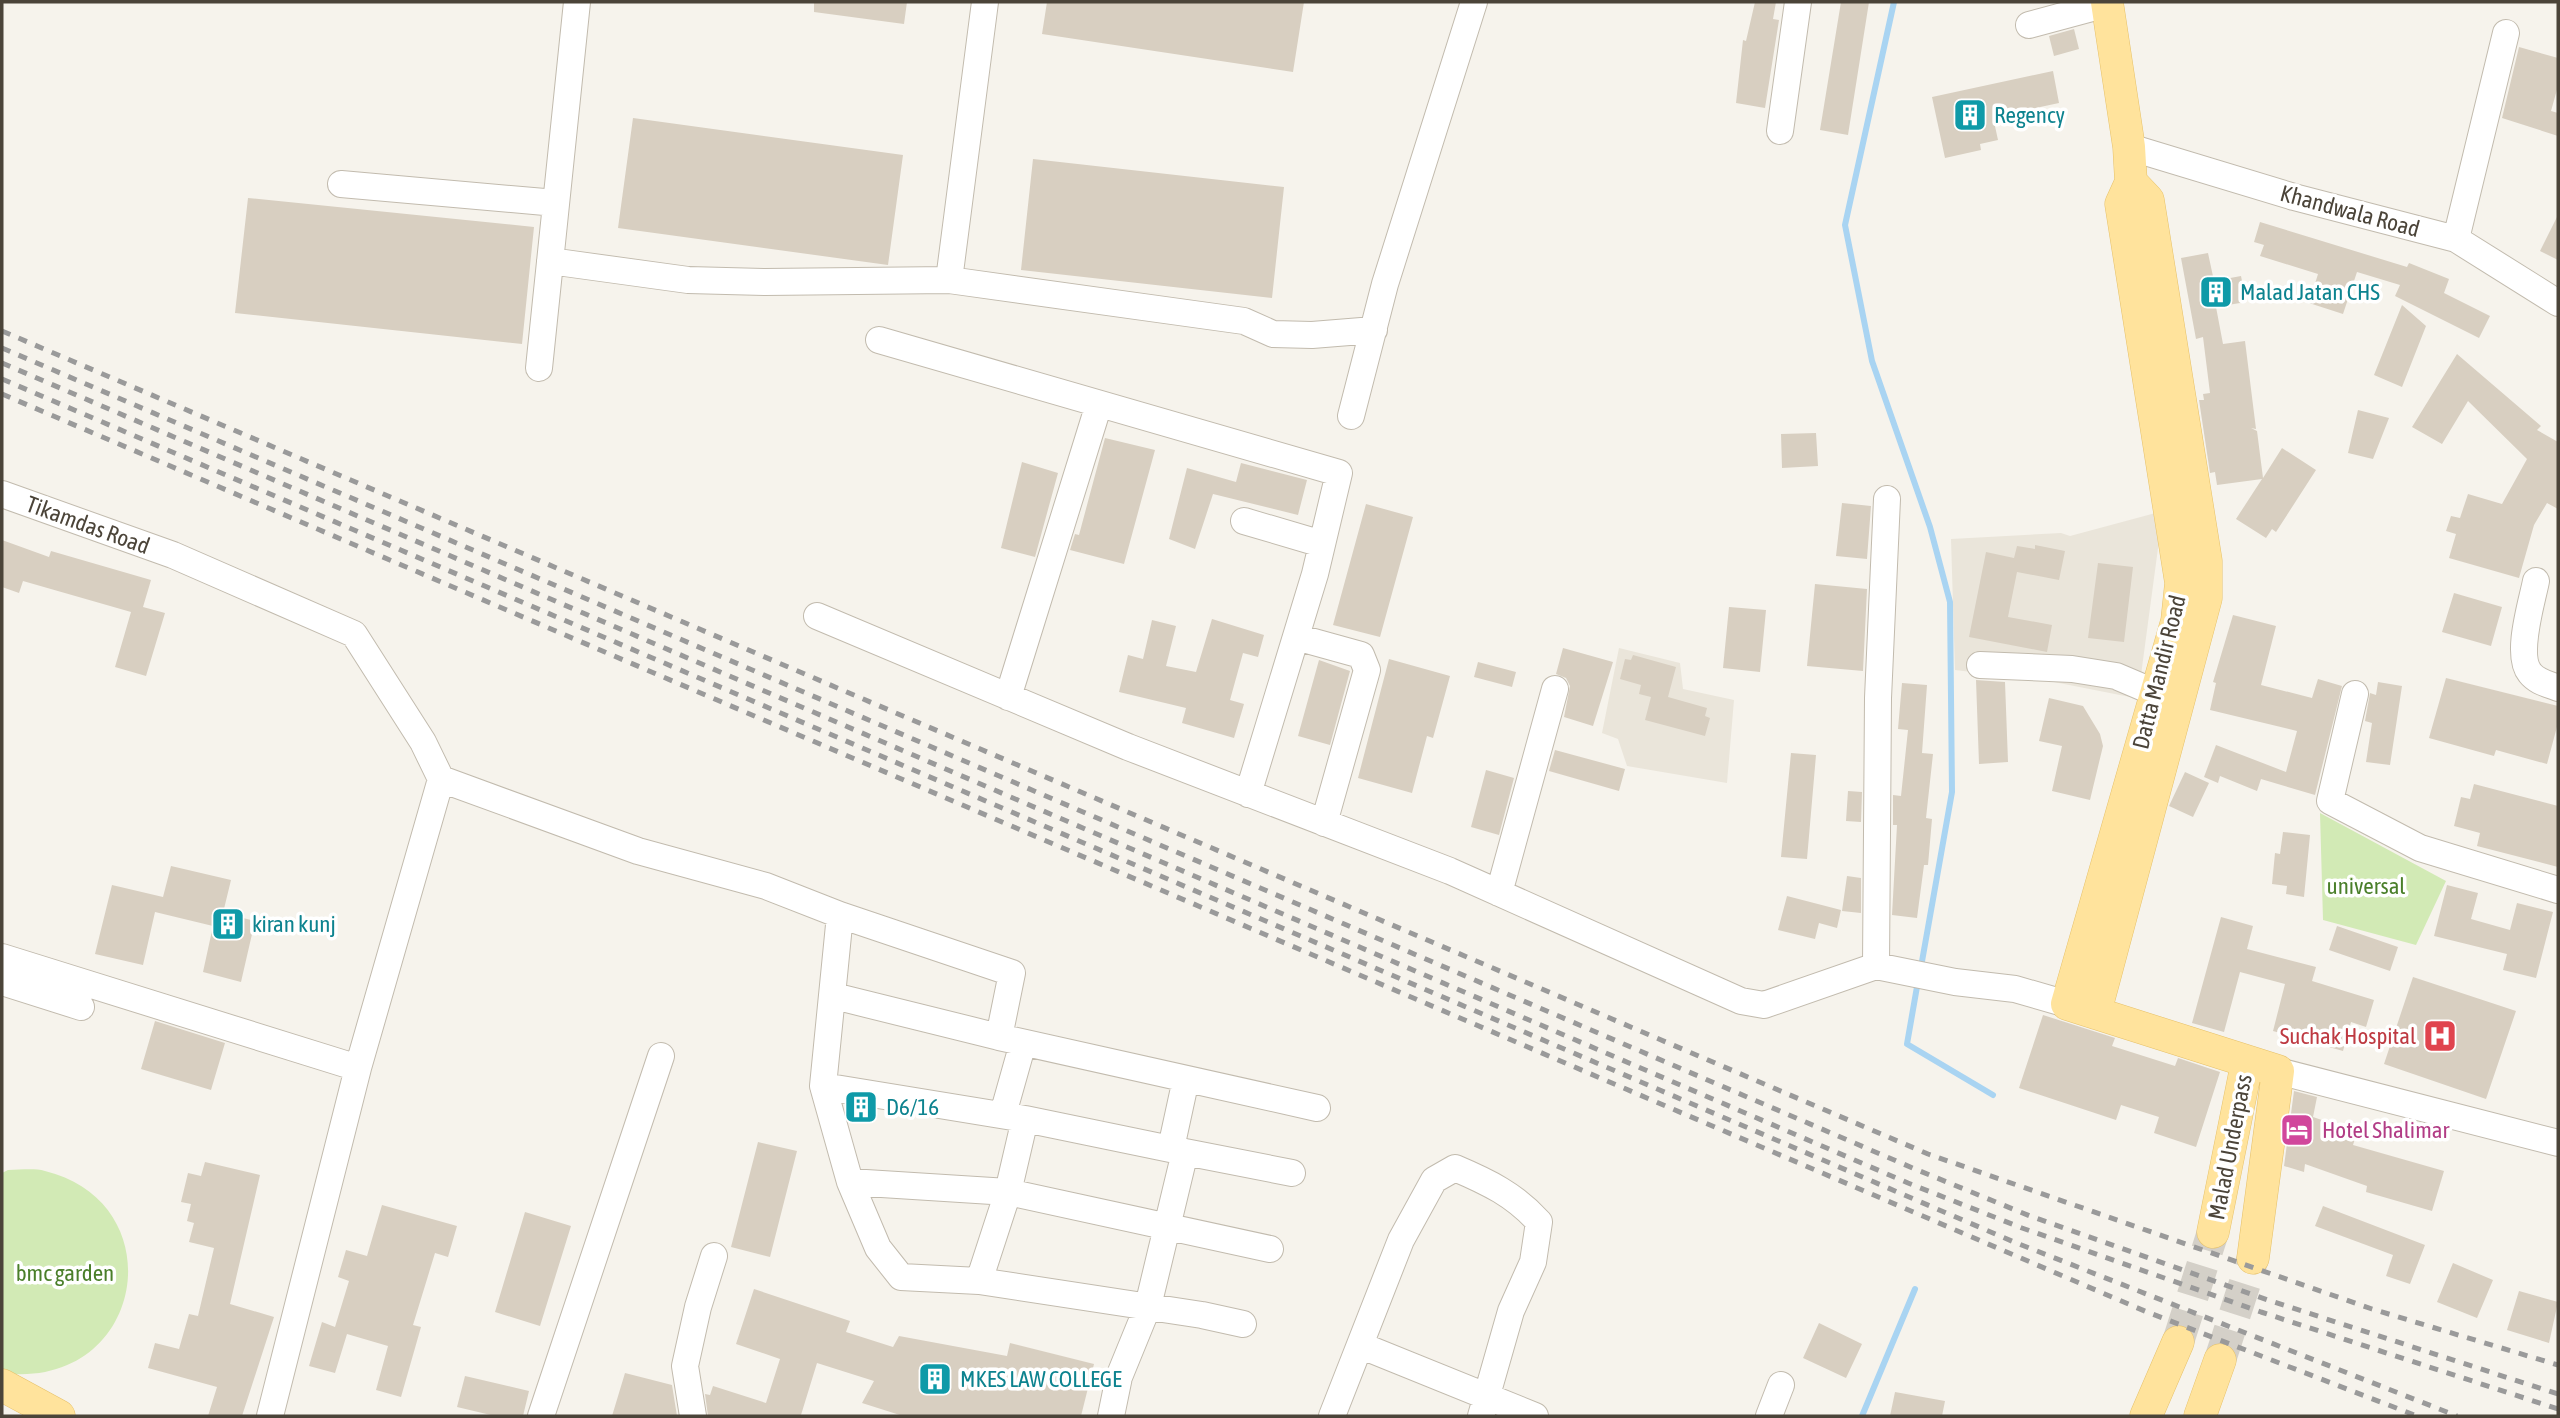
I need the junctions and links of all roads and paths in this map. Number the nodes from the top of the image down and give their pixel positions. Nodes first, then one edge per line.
1 (577, 2) edge
2 (985, 2) edge
3 (1474, 2) edge
4 (1798, 2) edge
5 (2107, 3) edge
6 (2029, 25) dead end
7 (2506, 33) dead end
8 (1780, 131) dead end
9 (2129, 147) junction
10 (341, 184) dead end
11 (556, 203) junction
12 (2456, 239) junction
13 (550, 261) junction
14 (948, 280) junction
15 (2558, 303) edge
16 (1374, 330) junction
17 (879, 340) dead end
18 (539, 368) dead end
19 (1099, 404) junction
20 (1351, 416) dead end
21 (2, 494) edge
22 (1887, 499) dead end
23 (1244, 521) dead end
24 (1322, 544) junction
25 (2536, 581) dead end
26 (817, 615) dead end
27 (1296, 636) junction
28 (2178, 660) junction
29 (1980, 665) dead end
30 (2558, 688) edge
31 (1555, 689) dead end
32 (2156, 693) junction
33 (2355, 694) dead end
34 (1008, 697) junction
35 (441, 779) junction
36 (1248, 794) junction
37 (1324, 823) junction
38 (2558, 890) edge
39 (1499, 893) junction
40 (841, 915) junction
41 (2, 957) edge
42 (1876, 966) junction
43 (2, 982) edge
44 (834, 996) junction
45 (82, 1002) junction
46 (2081, 1008) junction
47 (1011, 1040) junction
48 (661, 1056) dead end
49 (2247, 1063) junction
50 (358, 1068) junction
51 (2278, 1072) junction
52 (1186, 1079) junction
53 (823, 1086) junction
54 (1317, 1108) dead end
55 (1014, 1116) junction
56 (2558, 1143) edge
57 (1178, 1150) junction
58 (1292, 1173) dead end
59 (850, 1182) junction
60 (1007, 1192) junction
61 (1169, 1227) junction
62 (2213, 1232) tunnel mouth
63 (1270, 1249) dead end
64 (714, 1256) dead end
65 (2253, 1258) tunnel mouth
66 (979, 1281) junction
67 (1148, 1306) junction
68 (1243, 1324) dead end
69 (2178, 1342) tunnel mouth
70 (1362, 1346) junction
71 (2220, 1360) tunnel mouth
72 (2, 1385) edge
73 (1781, 1385) dead end
74 (1484, 1406) edge
75 (59, 1416) edge
76 (270, 1416) edge
77 (541, 1416) edge
78 (693, 1416) edge
79 (1111, 1416) edge
80 (1332, 1416) edge
81 (1535, 1416) edge
82 (1769, 1416) edge
83 (2146, 1416) edge
84 (2200, 1416) edge

1 - 11 street
2 - 14 street
3 - 16 street
4 - 8 street
5 - 6 street
5 - 9 main road, Datta Mandir Road
7 - 12 street
9 - 12 street, Khandwala Road
9 - 28 main road, Datta Mandir Road
10 - 11 street
11 - 13 street
12 - 15 street, Khandwala Road
13 - 14 street
13 - 18 street
14 - 16 street
16 - 20 street
17 - 19 street
19 - 24 street
19 - 34 street
21 - 35 street, Tikamdas Road
22 - 42 street
23 - 24 street
24 - 27 street
25 - 30 street
26 - 34 street
27 - 36 street
27 - 37 street
28 - 32 main road, Datta Mandir Road
28 - 46 main road, Datta Mandir Road
29 - 32 street
31 - 39 street
32 - 46 main road, Datta Mandir Road
33 - 38 street
34 - 36 street
35 - 40 street
35 - 50 street
36 - 37 street
37 - 39 street
39 - 42 street
40 - 44 street
40 - 47 street
41 - 45 street
42 - 46 street
43 - 45 street
44 - 47 street
44 - 53 street
45 - 50 street
46 - 49 main road
47 - 52 street
47 - 55 street
48 - 77 street
49 - 51 main road
49 - 62 main road, Malad Underpass
50 - 76 street
51 - 56 street
51 - 65 main road, Malad Underpass
52 - 54 street
52 - 57 street
53 - 55 street
53 - 59 street
55 - 57 street
55 - 60 street
57 - 58 street
57 - 61 street
59 - 60 street
59 - 66 street
60 - 61 street
60 - 66 street
61 - 63 street
61 - 67 street
64 - 78 street
66 - 67 street
67 - 68 street
67 - 79 street
69 - 83 main road
70 - 74 street
70 - 74 street
70 - 80 street
71 - 84 main road
72 - 75 main road
73 - 82 street
74 - 81 street

